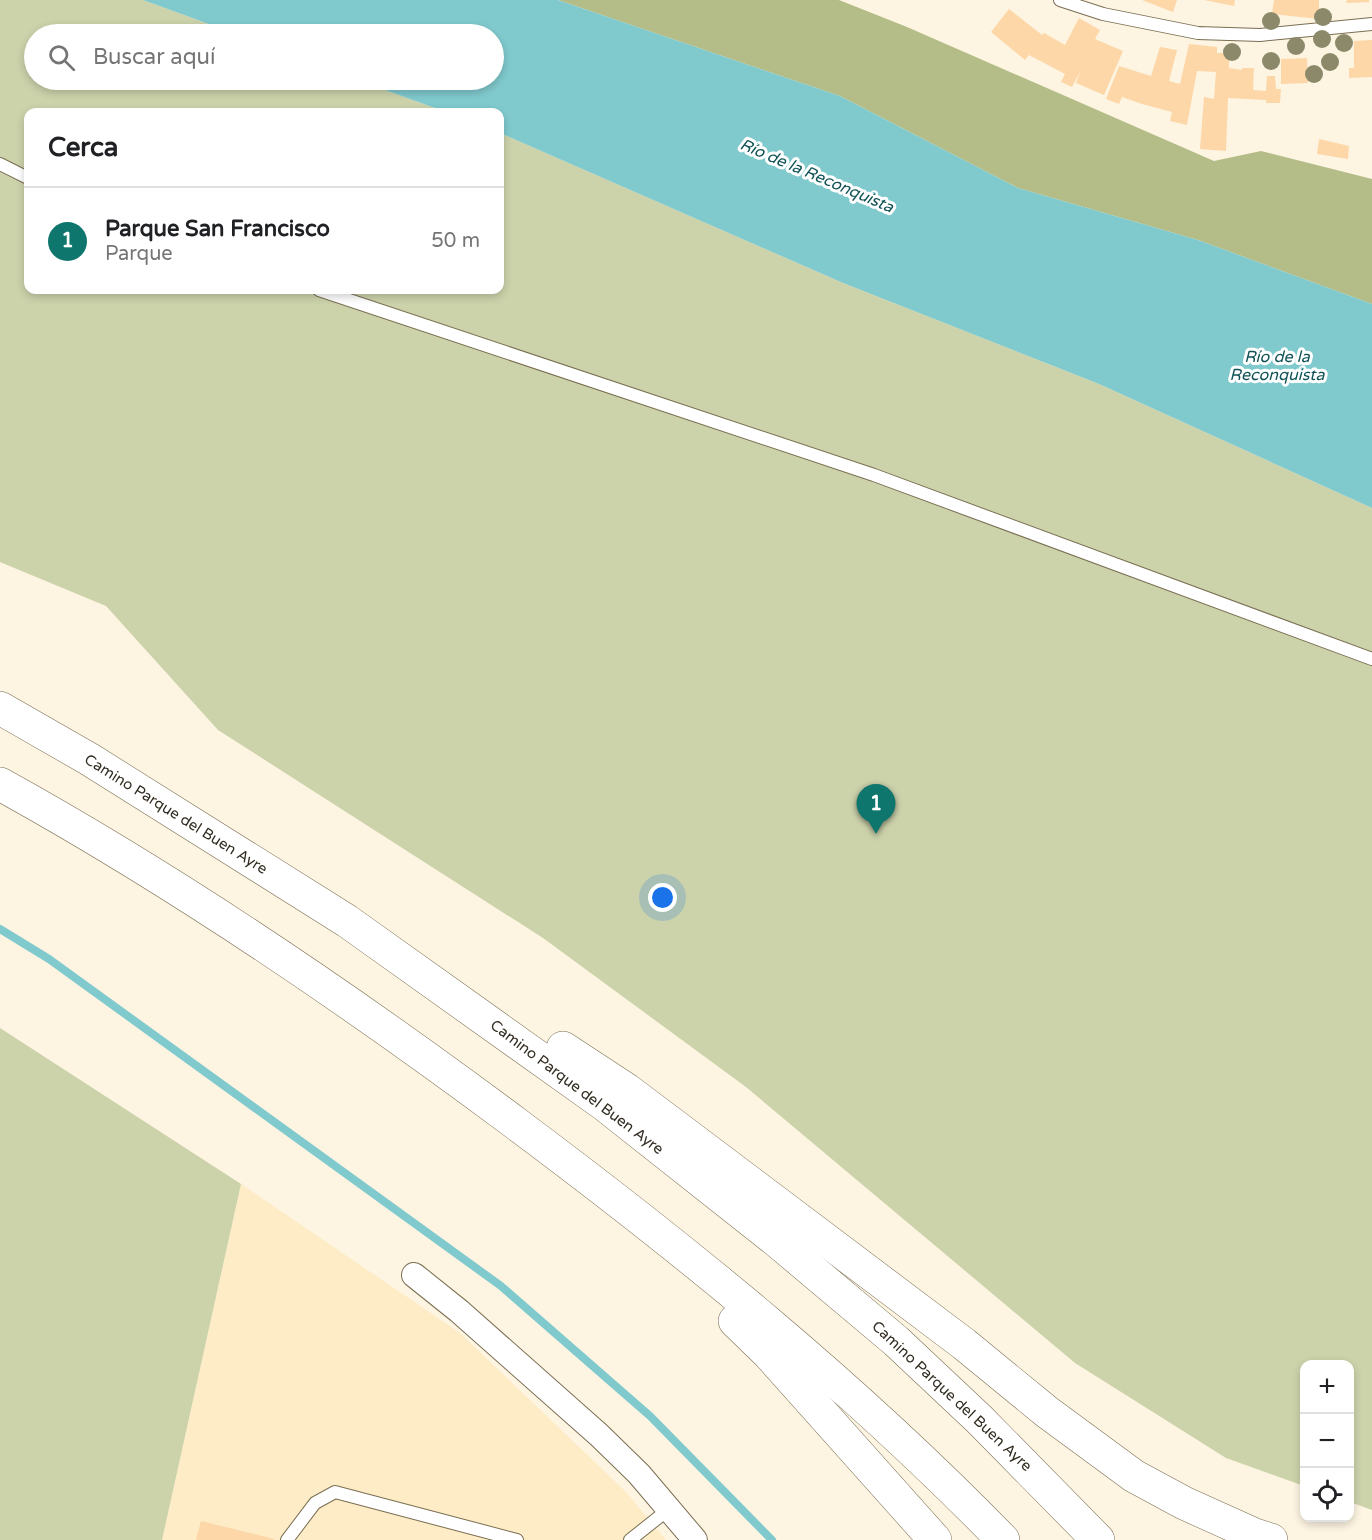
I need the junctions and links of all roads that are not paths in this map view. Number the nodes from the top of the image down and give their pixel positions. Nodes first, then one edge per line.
1 (1060, 0) edge
2 (1372, 24) edge
3 (0, 164) edge
4 (24, 176) edge
5 (331, 294) edge
6 (1372, 659) edge
7 (0, 708) edge
8 (0, 784) edge
9 (347, 921) junction
10 (597, 1185) junction
11 (414, 1275) dead end
12 (669, 1509) junction
13 (496, 1537) edge
14 (287, 1540) edge
15 (517, 1540) edge
16 (630, 1540) edge
17 (694, 1540) edge
18 (935, 1540) edge
19 (1003, 1540) edge
20 (1098, 1540) edge
21 (1271, 1540) edge

1 - 2 lane
3 - 4 lane
5 - 6 lane
7 - 9 highway, Camino Parque del Buen Ayre
8 - 10 highway
9 - 20 highway, Camino Parque del Buen Ayre
9 - 21 highway
10 - 18 highway
10 - 19 highway
11 - 12 street
12 - 16 lane
12 - 17 street
13 - 14 lane
13 - 15 lane

